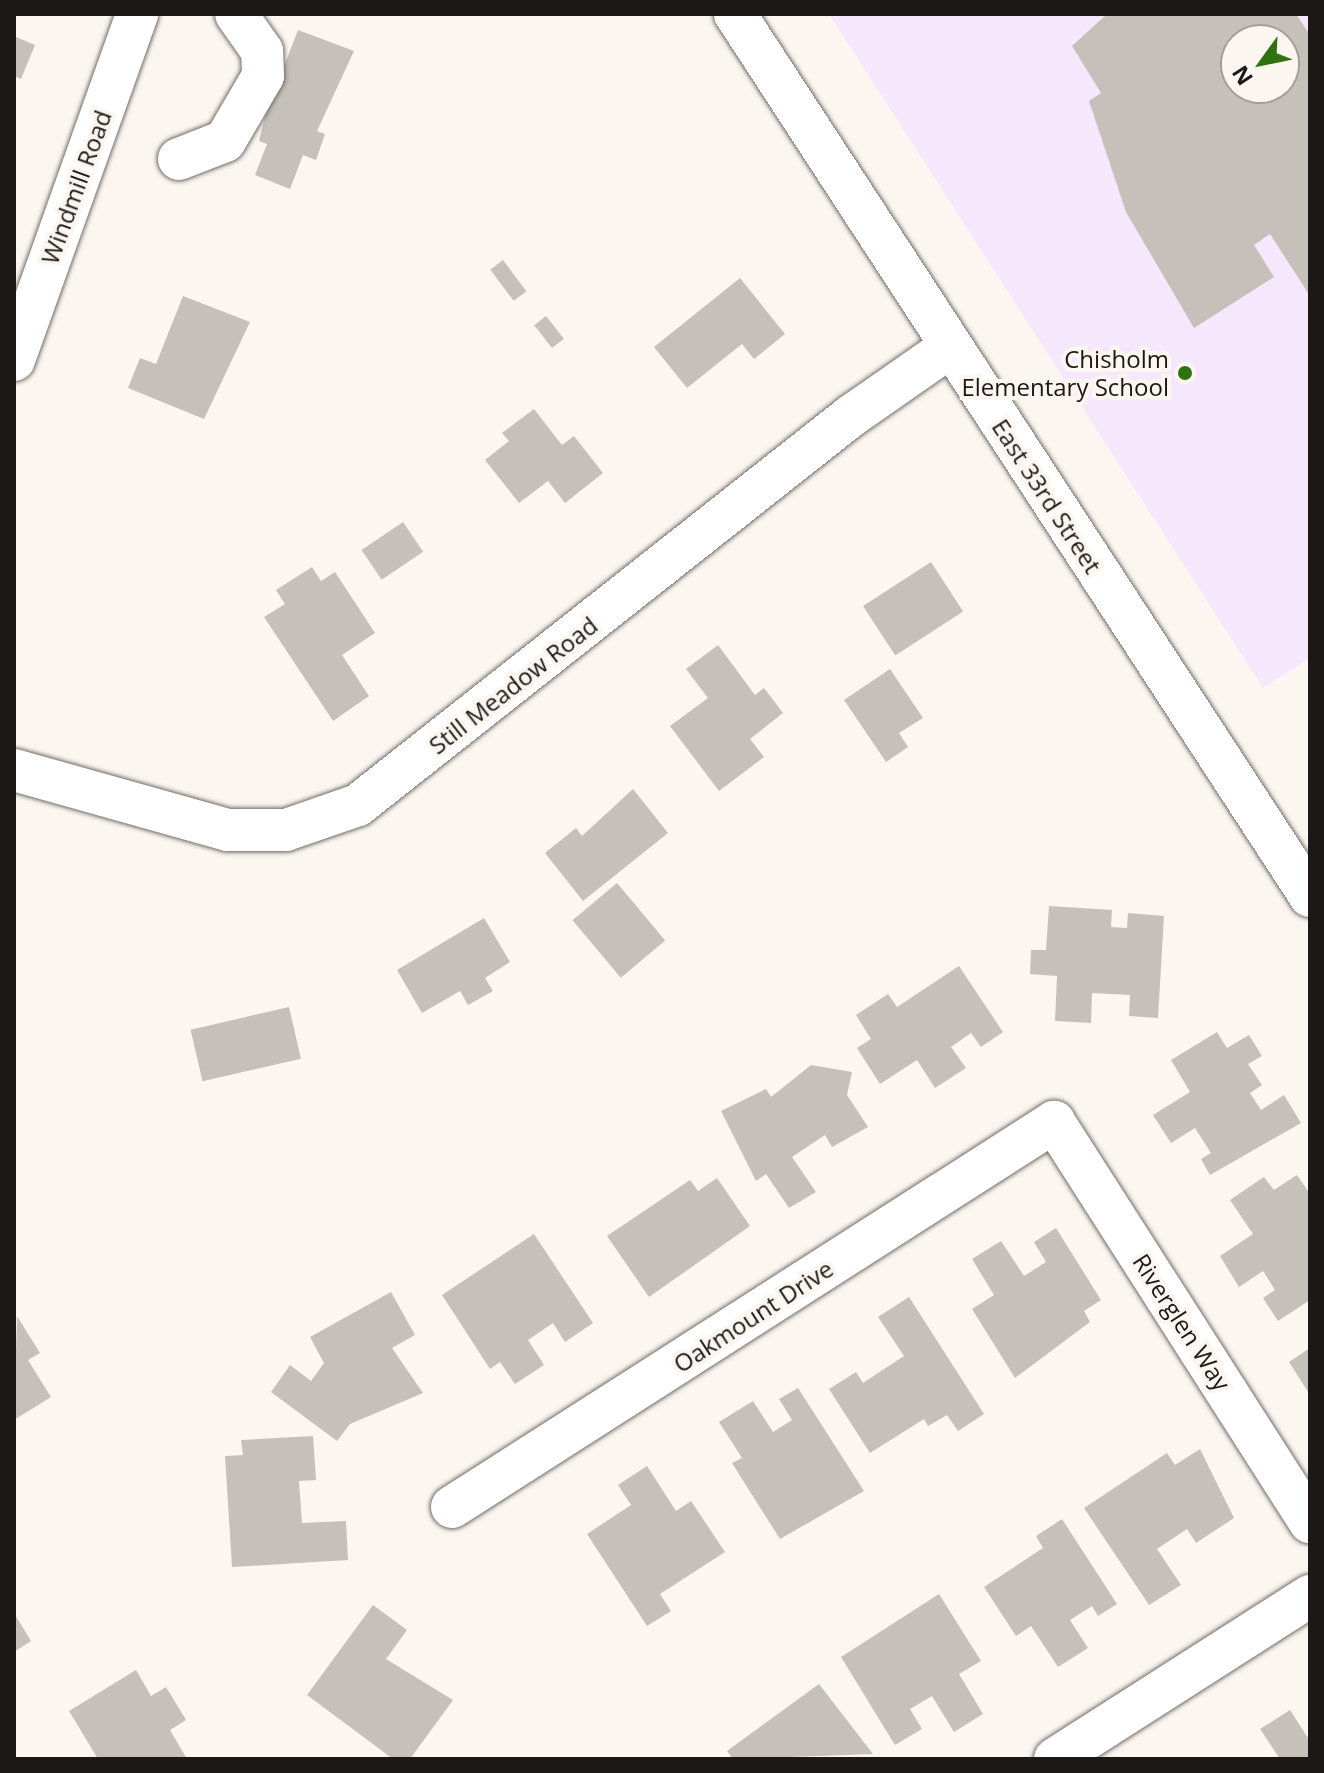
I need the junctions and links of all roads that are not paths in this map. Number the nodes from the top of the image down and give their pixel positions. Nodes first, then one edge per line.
1 (137, 14) edge
2 (236, 14) edge
3 (735, 14) edge
4 (179, 159) dead end
5 (950, 347) junction
6 (14, 360) edge
7 (14, 770) edge
8 (1310, 896) edge
9 (1054, 1122) joint
10 (452, 1507) dead end
11 (1310, 1522) edge
12 (1310, 1596) edge
13 (1055, 1759) edge

1 - 6 street, Windmill Road
2 - 4 street
3 - 5 street, East 33rd Street
5 - 7 street, Still Meadow Road
5 - 8 street, East 33rd Street
9 - 10 street, Oakmount Drive
9 - 11 street, Riverglen Way
12 - 13 street

